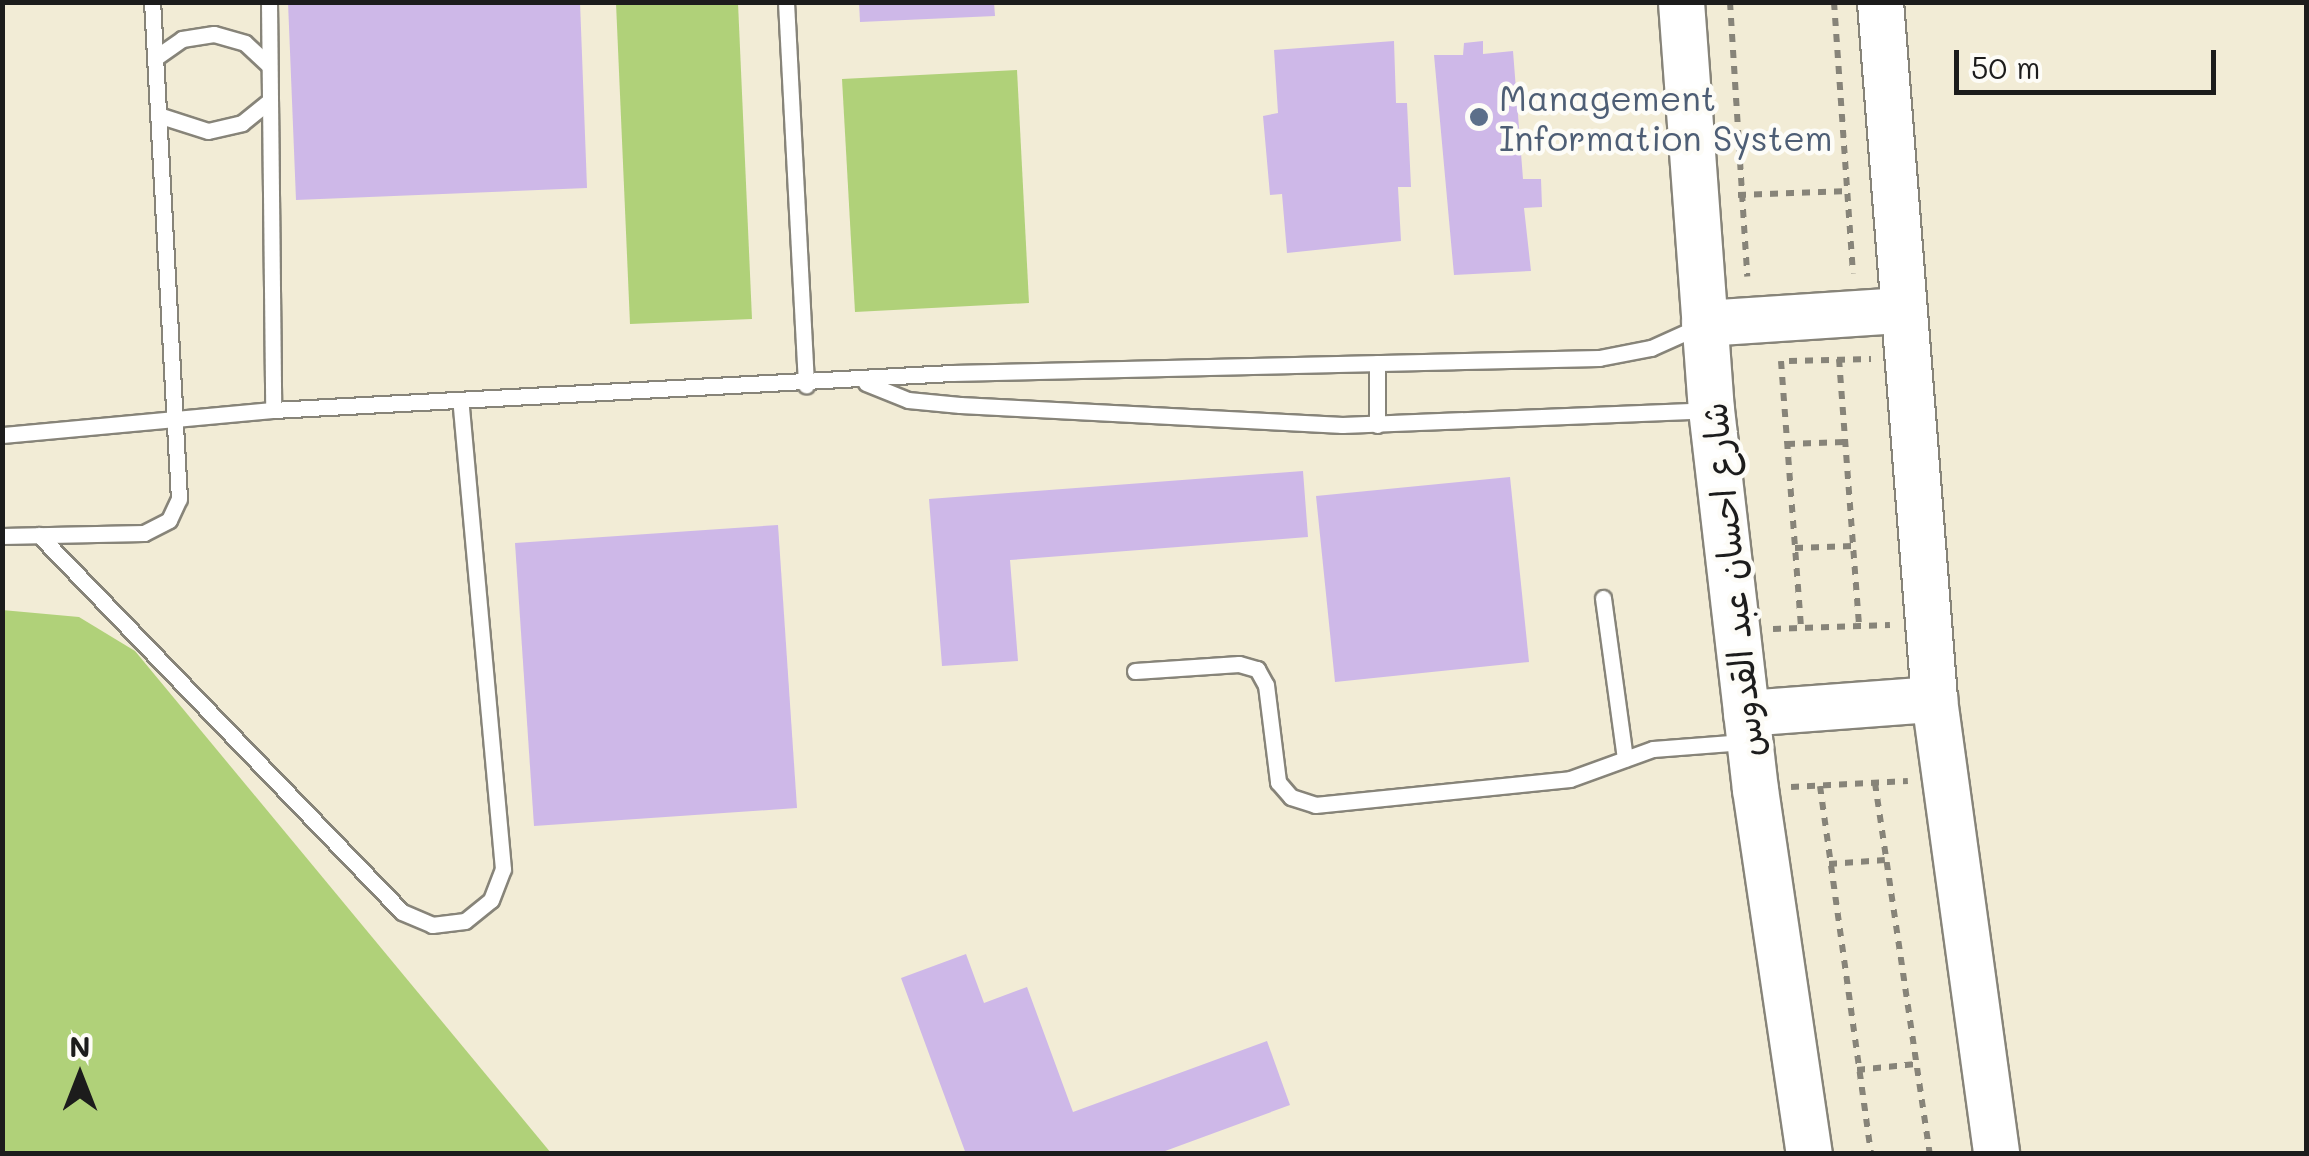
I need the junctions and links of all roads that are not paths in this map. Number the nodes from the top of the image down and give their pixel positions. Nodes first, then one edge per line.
1 (152, 2) edge
2 (268, 2) edge
3 (786, 2) edge
4 (1681, 2) edge
5 (1880, 2) edge
6 (156, 58) junction
7 (269, 65) junction
8 (269, 101) junction
9 (158, 115) junction
10 (1899, 310) junction
11 (1706, 343) junction
12 (1377, 363) junction
13 (863, 382) junction
14 (806, 386) junction
15 (460, 401) junction
16 (273, 410) junction
17 (1711, 410) junction
18 (175, 419) junction
19 (1377, 425) junction
20 (2, 435) edge
21 (39, 535) junction
22 (2, 536) edge
23 (1604, 598) dead end
24 (1135, 671) dead end
25 (1934, 699) junction
26 (1748, 727) junction
27 (1625, 758) junction
28 (1809, 1154) edge
29 (1996, 1154) edge

1 - 6 lane
2 - 7 lane
3 - 14 lane
4 - 11 street, شارع احسان عبد القدوس
5 - 10 street
6 - 7 lane
6 - 9 lane
7 - 8 lane
8 - 9 lane
8 - 16 lane
9 - 18 lane
10 - 11 street
10 - 25 street
11 - 12 lane
11 - 17 street, شارع احسان عبد القدوس
12 - 13 lane
12 - 19 lane
13 - 14 lane
13 - 19 lane
14 - 15 lane
15 - 16 lane
15 - 21 lane
16 - 18 lane
17 - 19 lane
17 - 26 street, شارع احسان عبد القدوس
18 - 20 lane
18 - 21 lane
21 - 22 lane
23 - 27 lane
24 - 27 lane
25 - 26 street
25 - 29 street
26 - 27 lane
26 - 28 street, شارع احسان عبد القدوس

